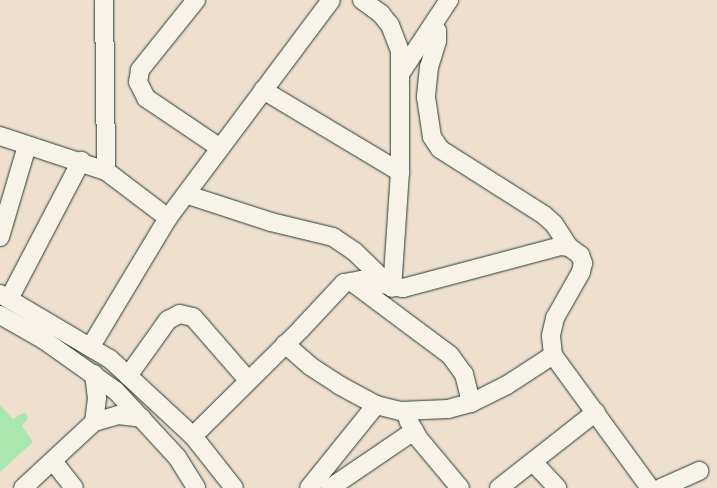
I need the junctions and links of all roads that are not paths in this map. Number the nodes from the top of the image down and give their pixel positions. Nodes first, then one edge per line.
1 (104, 0) edge
2 (196, 0) edge
3 (331, 0) edge
4 (362, 0) edge
5 (449, 0) edge
6 (433, 25) junction
7 (400, 74) junction
8 (263, 90) junction
9 (0, 136) edge
10 (27, 146) junction
11 (220, 148) junction
12 (81, 161) junction
13 (106, 171) junction
14 (400, 172) junction
15 (188, 195) junction
16 (168, 218) junction
17 (0, 237) edge
18 (569, 246) junction
19 (351, 281) junction
20 (392, 288) junction
21 (5, 296) edge
22 (0, 315) edge
23 (285, 344) junction
24 (91, 346) junction
25 (553, 354) junction
26 (94, 374) junction
27 (128, 376) junction
28 (248, 380) junction
29 (471, 403) junction
30 (376, 405) junction
31 (400, 411) junction
32 (596, 412) junction
33 (142, 418) junction
34 (94, 422) junction
35 (414, 431) junction
36 (193, 436) junction
37 (53, 460) junction
38 (534, 463) junction
39 (699, 471) dead end
40 (23, 488) edge
41 (74, 488) edge
42 (196, 488) edge
43 (234, 488) edge
44 (309, 488) edge
45 (330, 488) edge
46 (460, 488) edge
47 (499, 488) edge
48 (557, 488) edge
49 (650, 488) edge
50 (661, 488) edge

1 - 13 street
2 - 11 street
3 - 8 street
4 - 7 street
5 - 6 street
6 - 7 street
6 - 18 street
7 - 14 street
8 - 11 street
8 - 14 street
9 - 10 street
10 - 12 street
10 - 17 street
11 - 15 street
12 - 13 street
12 - 21 street
13 - 16 street
14 - 20 street
15 - 16 street
15 - 20 street
16 - 24 street
18 - 20 street
18 - 25 street
19 - 20 street
19 - 23 street
19 - 29 street
21 - 24 street
22 - 26 street
23 - 28 street
23 - 30 street
24 - 27 street
25 - 29 street
25 - 32 street
26 - 33 street
26 - 34 street
27 - 28 street
27 - 36 street
28 - 36 street
29 - 31 street
30 - 31 street
30 - 44 street
31 - 35 street
32 - 38 street
32 - 49 street
33 - 34 street
33 - 42 street
34 - 37 street
35 - 45 street
35 - 46 street
36 - 43 street
37 - 40 street
37 - 41 street
38 - 47 street
38 - 48 street
39 - 50 street

